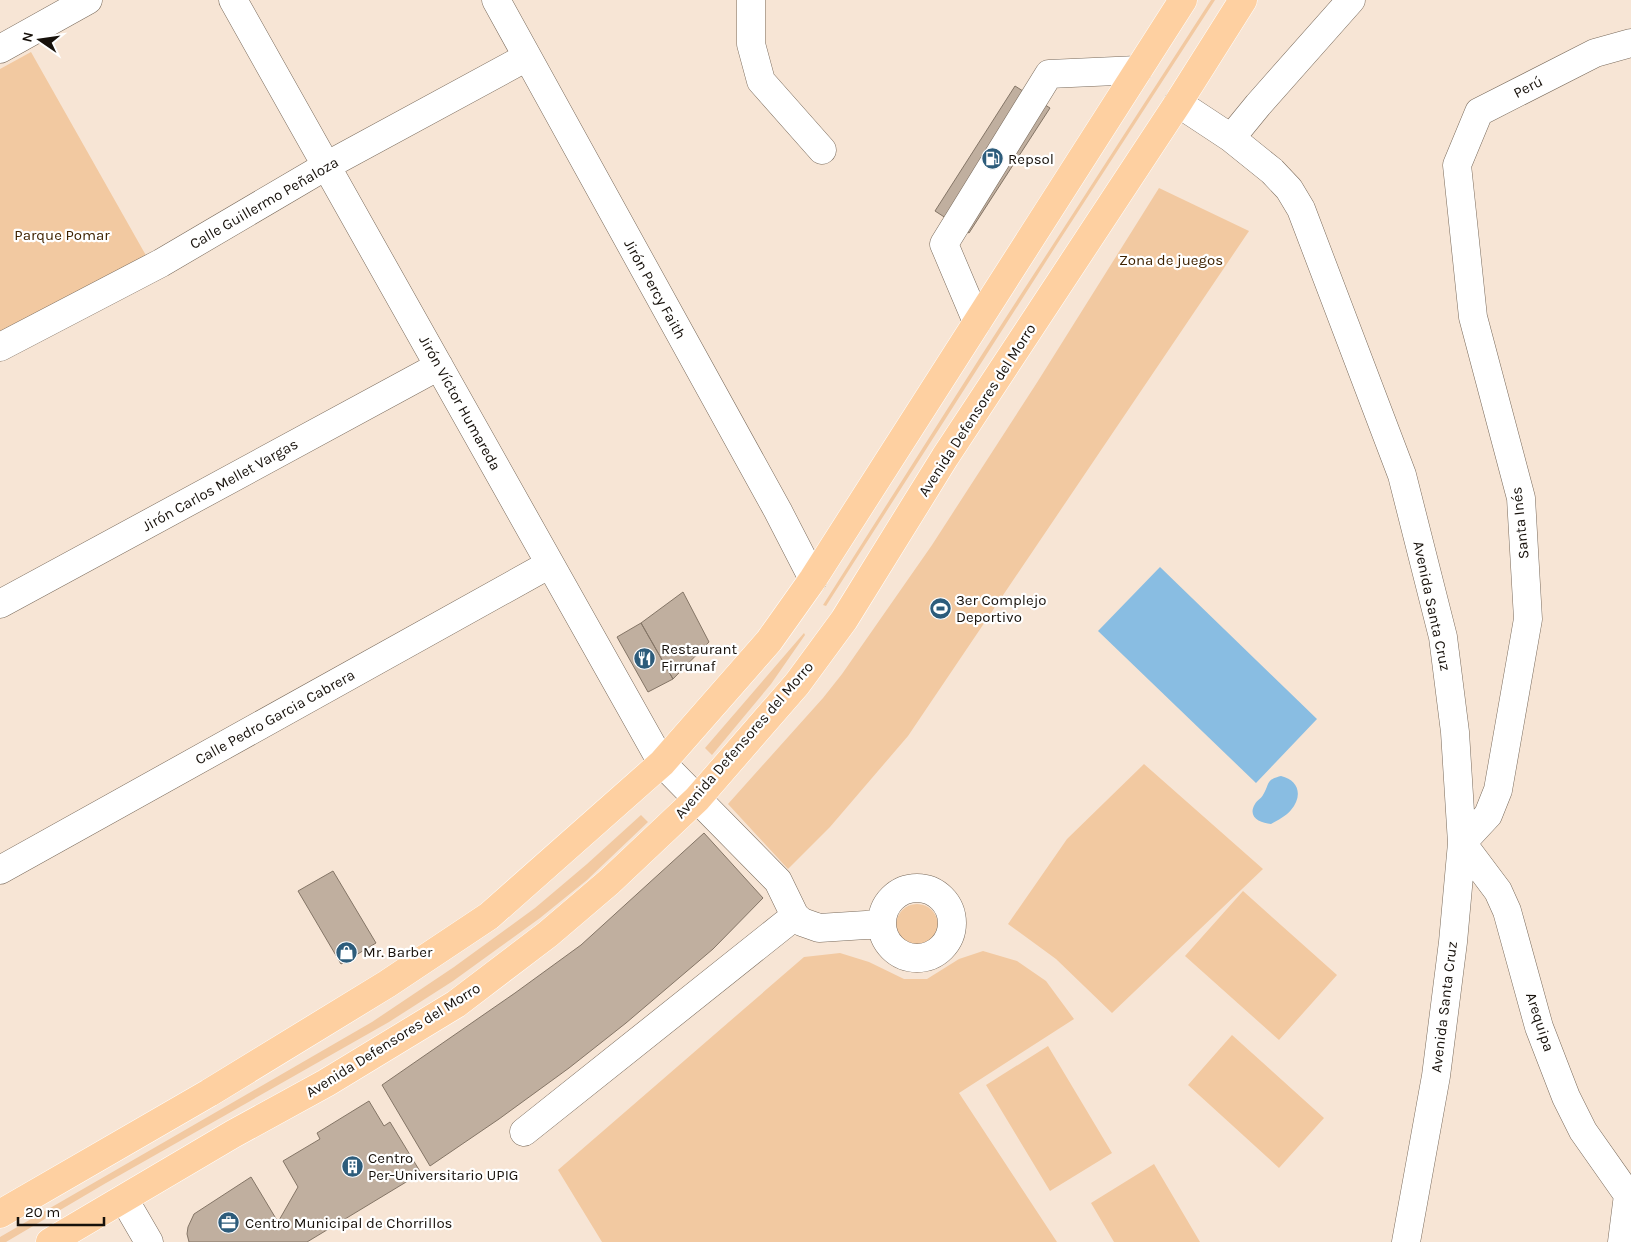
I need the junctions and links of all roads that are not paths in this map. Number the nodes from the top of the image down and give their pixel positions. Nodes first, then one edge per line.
1 (88, 0) edge
2 (233, 0) edge
3 (496, 0) edge
4 (751, 0) edge
5 (1183, 0) edge
6 (1243, 0) edge
7 (1351, 0) edge
8 (1631, 43) edge
9 (0, 49) edge
10 (527, 57) junction
11 (1138, 70) junction
12 (1178, 103) junction
13 (1231, 138) junction
14 (822, 150) dead end
15 (1457, 165) joint
16 (326, 166) junction
17 (977, 322) junction
18 (0, 347) edge
19 (439, 366) junction
20 (550, 564) junction
21 (813, 579) junction
22 (0, 604) edge
23 (662, 763) junction
24 (697, 799) junction
25 (1462, 843) junction
26 (0, 870) edge
27 (795, 916) junction
28 (882, 924) dead end
29 (524, 1132) dead end
30 (1630, 1195) edge
31 (124, 1199) junction
32 (0, 1214) edge
33 (1625, 1239) edge
34 (50, 1242) edge
35 (149, 1242) edge
36 (1406, 1242) edge

1 - 9 street
2 - 16 street, Jirón Víctor Humareda
3 - 10 street, Jirón Percy Faith
4 - 14 street
5 - 11 main road
6 - 12 main road, Avenida Defensores del Morro
7 - 13 street
8 - 15 street, Perú
10 - 16 street, Calle Guillermo Peñaloza
10 - 21 street, Jirón Percy Faith
11 - 17 main road
11 - 17 street
12 - 13 street, Avenida Santa Cruz
12 - 24 main road, Avenida Defensores del Morro
13 - 25 street, Avenida Santa Cruz
15 - 25 street, Santa Inés
16 - 18 street, Calle Guillermo Peñaloza
16 - 19 street, Jirón Víctor Humareda
17 - 21 main road
19 - 20 street, Jirón Víctor Humareda
19 - 22 street, Jirón Carlos Mellet Vargas
20 - 23 street, Jirón Víctor Humareda
20 - 26 street, Calle Pedro Garcia Cabrera
21 - 23 main road
23 - 24 street, Jirón Víctor Humareda
23 - 32 main road
24 - 27 street, Jirón Víctor Humareda
24 - 31 main road, Avenida Defensores del Morro
25 - 30 street, Arequipa
25 - 36 street, Avenida Santa Cruz
27 - 28 street
27 - 29 street
30 - 33 street
31 - 34 main road, Avenida Defensores del Morro
31 - 35 street

